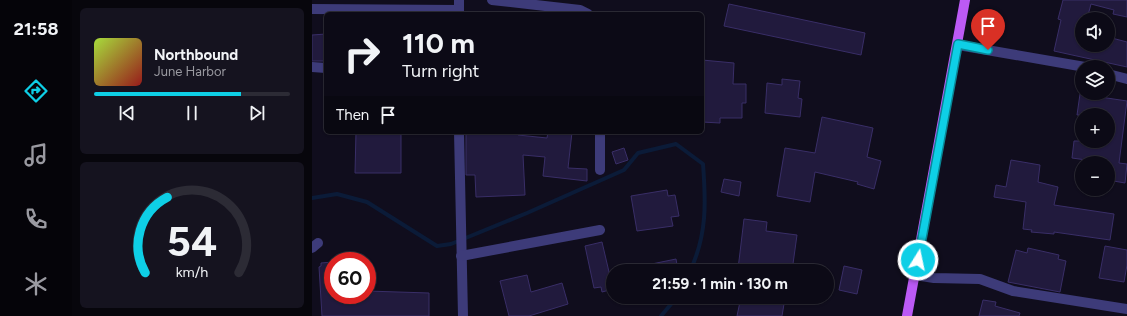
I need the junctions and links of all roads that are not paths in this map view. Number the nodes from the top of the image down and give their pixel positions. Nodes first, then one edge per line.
1 (492, 0) edge
2 (965, 0) edge
3 (459, 8) edge
4 (312, 9) edge
5 (584, 12) edge
6 (958, 44) junction
7 (1075, 65) edge
8 (312, 67) edge
9 (324, 68) edge
10 (1115, 76) edge
11 (1127, 78) edge
12 (459, 134) edge
13 (600, 134) edge
14 (600, 170) dead end
15 (600, 230) dead end
16 (461, 252) junction
17 (915, 275) junction
18 (1127, 310) edge
19 (463, 316) edge
20 (907, 316) edge

1 - 5 street
2 - 6 main road
3 - 4 street
6 - 7 street
6 - 17 main road
8 - 9 street
10 - 11 street
12 - 16 street
13 - 14 street
15 - 16 street
16 - 19 street
17 - 18 street
17 - 20 main road

